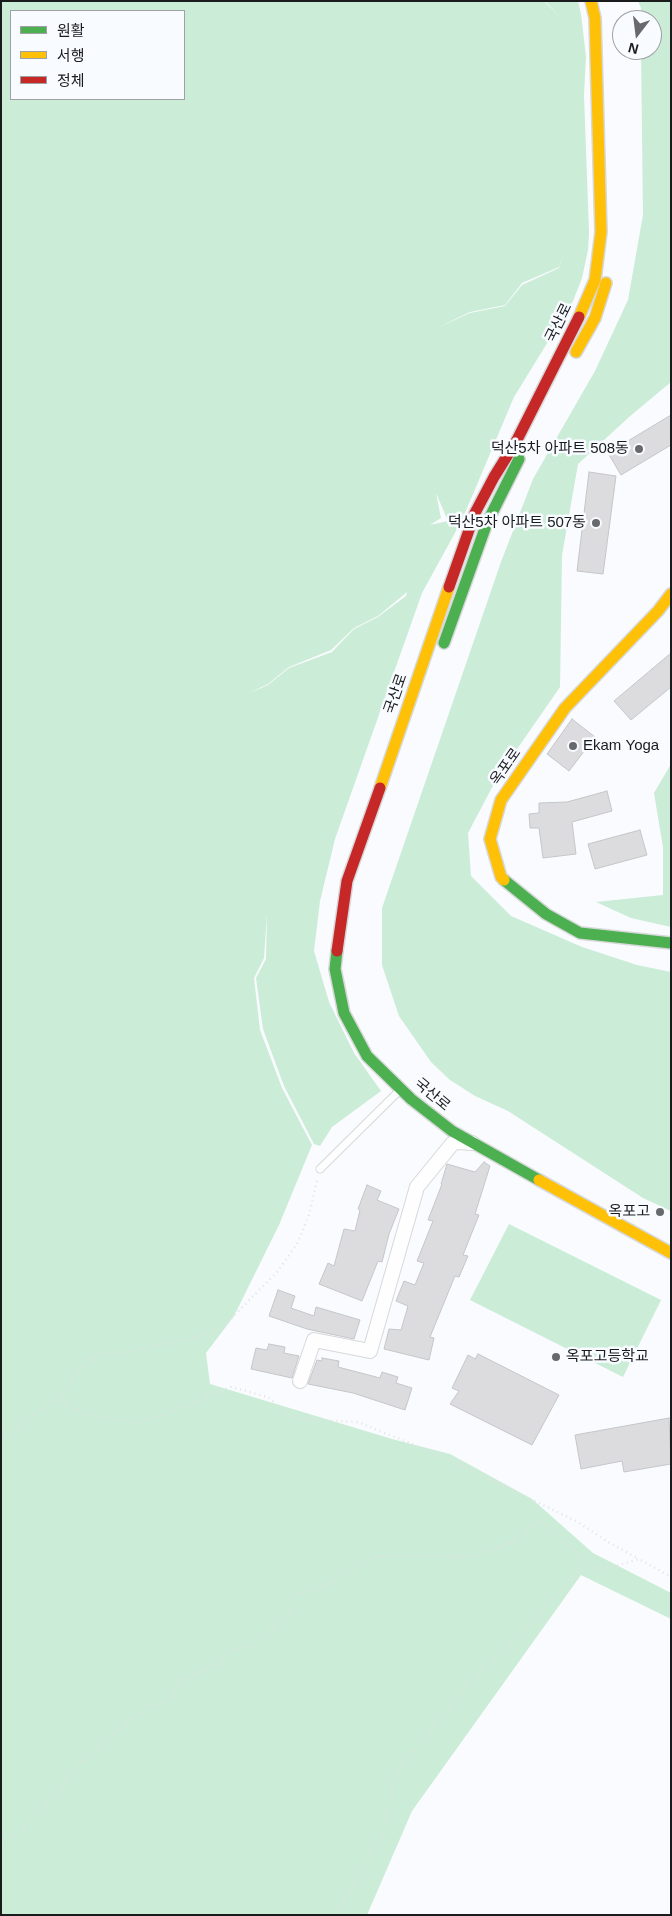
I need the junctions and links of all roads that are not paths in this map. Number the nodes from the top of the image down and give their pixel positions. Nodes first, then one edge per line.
1 (591, 1) edge
2 (601, 1) edge
3 (572, 360) dead end
4 (540, 419) dead end
5 (671, 594) edge
6 (441, 653) dead end
7 (391, 792) dead end
8 (353, 920) dead end
9 (671, 944) edge
10 (388, 1060) dead end
11 (401, 1089) junction
12 (444, 1125) junction
13 (452, 1144) junction
14 (477, 1144) junction
15 (320, 1169) road end
16 (671, 1244) edge
17 (671, 1253) edge
18 (300, 1381) dead end

1 - 11 street, 국산로
2 - 3 street, 국산로
4 - 6 street
5 - 9 street, 옥포로
7 - 8 street
10 - 16 street, 국산로
11 - 12 street, 국산로
11 - 15 lane
12 - 13 street
12 - 14 street, 국산로
13 - 14 street
13 - 18 street
14 - 17 street, 국산로

